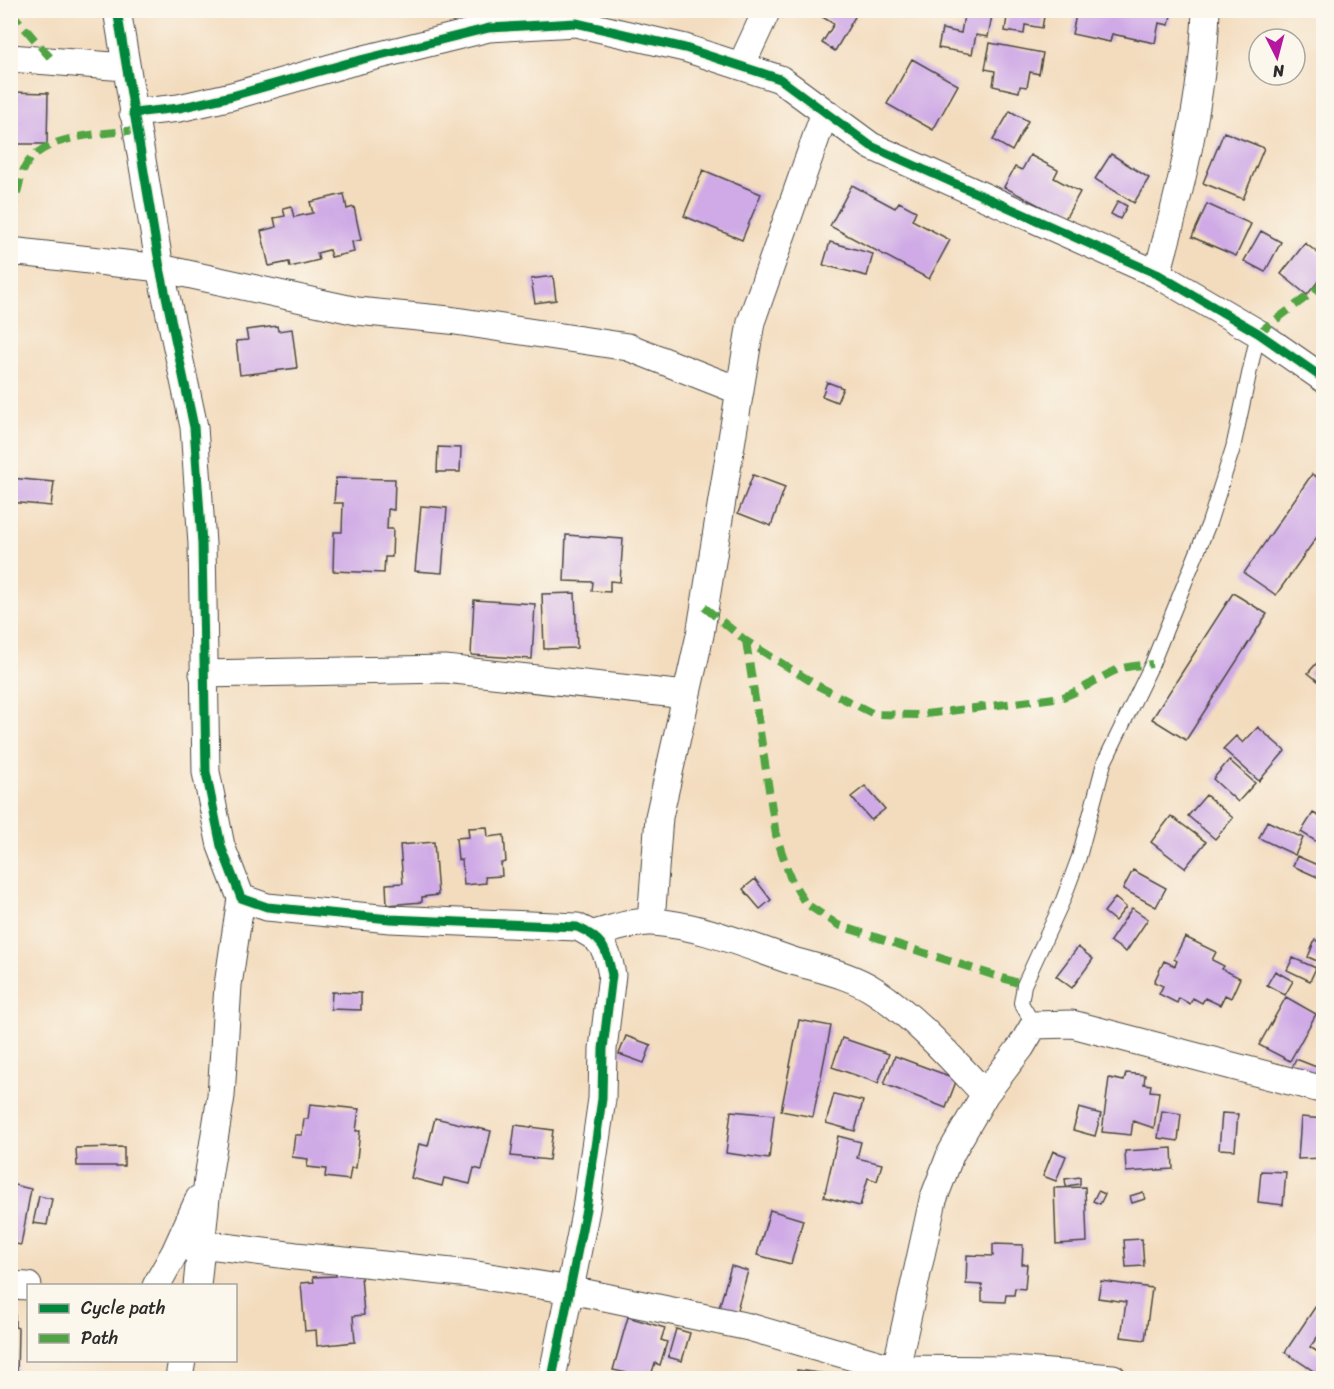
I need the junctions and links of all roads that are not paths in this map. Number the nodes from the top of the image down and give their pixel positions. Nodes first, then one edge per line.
1 (117, 10) edge
2 (767, 10) edge
3 (1206, 10) edge
4 (10, 58) edge
5 (741, 66) junction
6 (125, 67) junction
7 (825, 112) junction
8 (133, 113) junction
9 (10, 251) edge
10 (160, 268) junction
11 (1157, 274) junction
12 (1258, 333) junction
13 (1323, 379) edge
14 (740, 391) junction
15 (203, 674) junction
16 (686, 695) junction
17 (241, 898) junction
18 (651, 921) junction
19 (594, 934) junction
20 (1034, 1025) junction
21 (1323, 1090) edge
22 (985, 1094) junction
23 (208, 1178) junction
24 (201, 1244) junction
25 (157, 1284) edge
26 (197, 1284) edge
27 (10, 1285) edge
28 (27, 1286) edge
29 (571, 1290) junction
30 (182, 1362) edge
31 (894, 1374) edge
32 (179, 1378) edge
33 (552, 1378) edge
34 (1113, 1378) edge

1 - 6 street
2 - 5 street
3 - 11 street
4 - 6 street
5 - 7 street
5 - 8 street
6 - 8 street
7 - 11 street
7 - 14 street
8 - 10 street
9 - 10 street
10 - 14 street
10 - 15 street
11 - 12 street
12 - 13 street
12 - 20 lane
14 - 16 street
15 - 16 street
15 - 17 street
16 - 18 street
17 - 19 street
17 - 23 street
18 - 19 street
18 - 22 street
19 - 29 street
20 - 21 street
20 - 22 street
22 - 31 street
23 - 24 street
23 - 25 street
24 - 26 street
24 - 29 street
27 - 28 street
29 - 31 street
29 - 33 street
30 - 32 street
31 - 34 street

